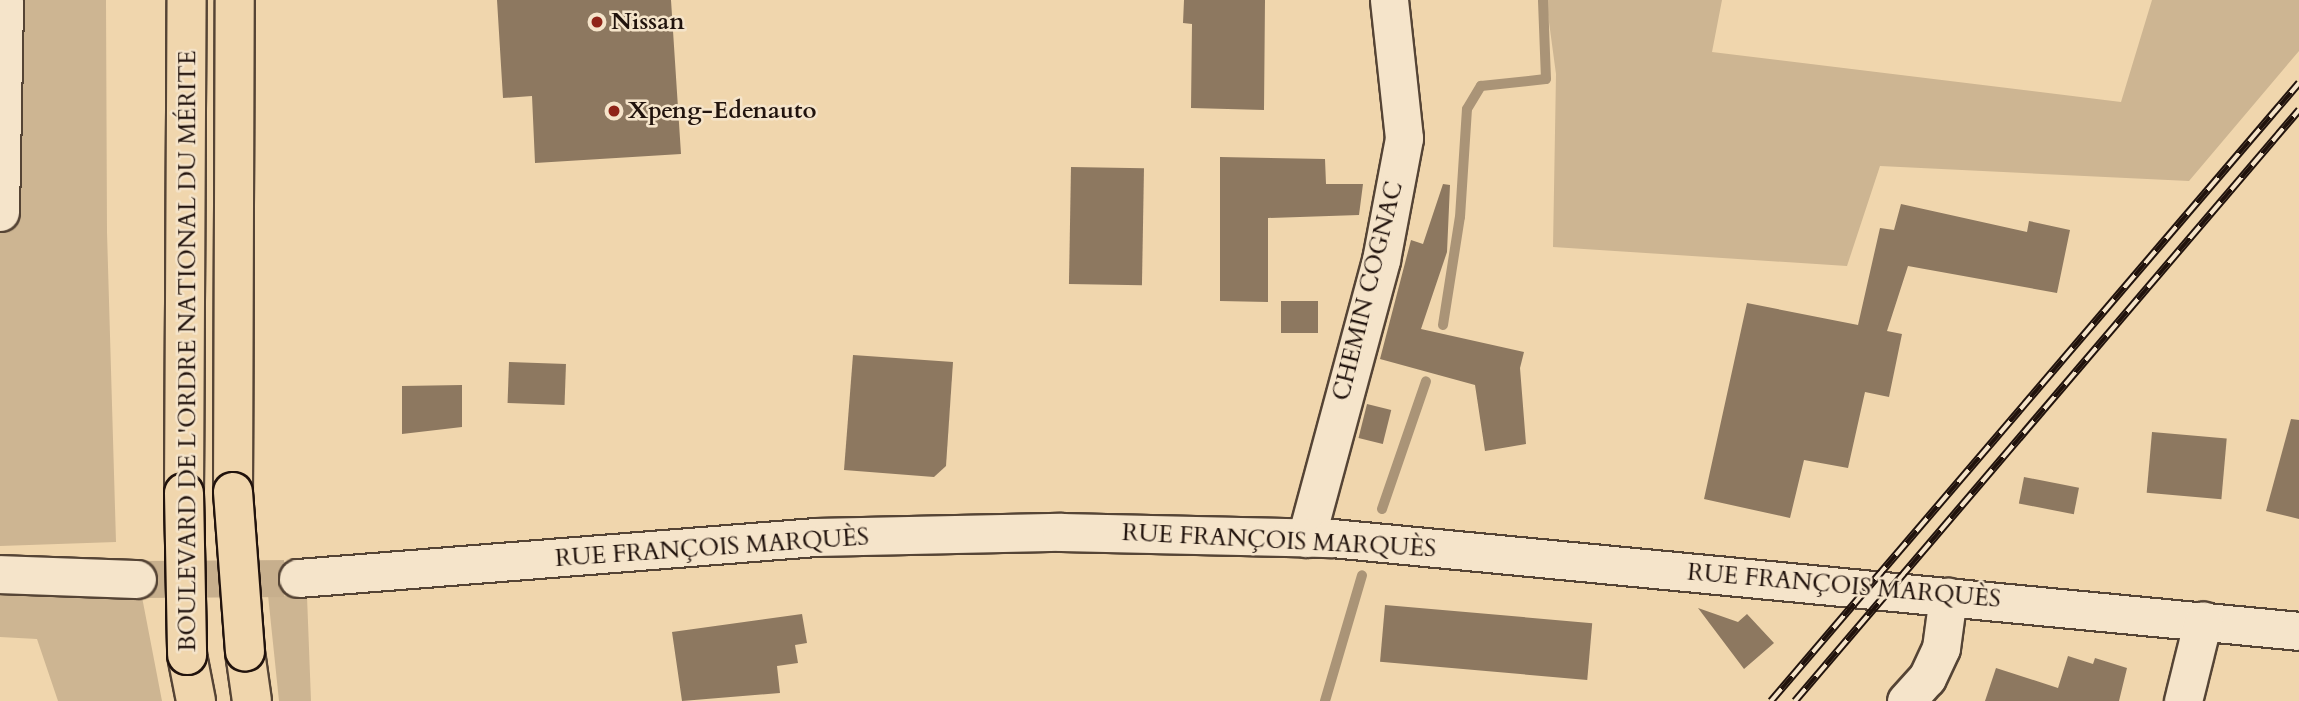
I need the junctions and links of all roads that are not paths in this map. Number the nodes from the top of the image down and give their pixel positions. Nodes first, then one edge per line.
1 (4, 0) edge
2 (187, 0) edge
3 (235, 0) edge
4 (1389, 0) edge
5 (0, 212) edge
6 (1306, 538) junction
7 (0, 574) edge
8 (298, 578) tunnel mouth
9 (137, 579) tunnel mouth
10 (1948, 596) junction
11 (2203, 620) junction
12 (2299, 631) edge
13 (196, 701) edge
14 (252, 701) edge
15 (1906, 701) edge
16 (2183, 701) edge

1 - 5 street
2 - 13 main road, BOULEVARD DE L'ORDRE NATIONAL DU MÉRITE, bridge
3 - 14 main road, BOULEVARD DE L'ORDRE NATIONAL DU MÉRITE, bridge
4 - 6 street, CHEMIN COGNAC
6 - 8 street, RUE FRANÇOIS MARQUÈS
6 - 10 street, RUE FRANÇOIS MARQUÈS
7 - 9 street
10 - 11 street, RUE FRANÇOIS MARQUÈS
10 - 15 street
11 - 12 street, RUE FRANÇOIS MARQUÈS
11 - 16 street

